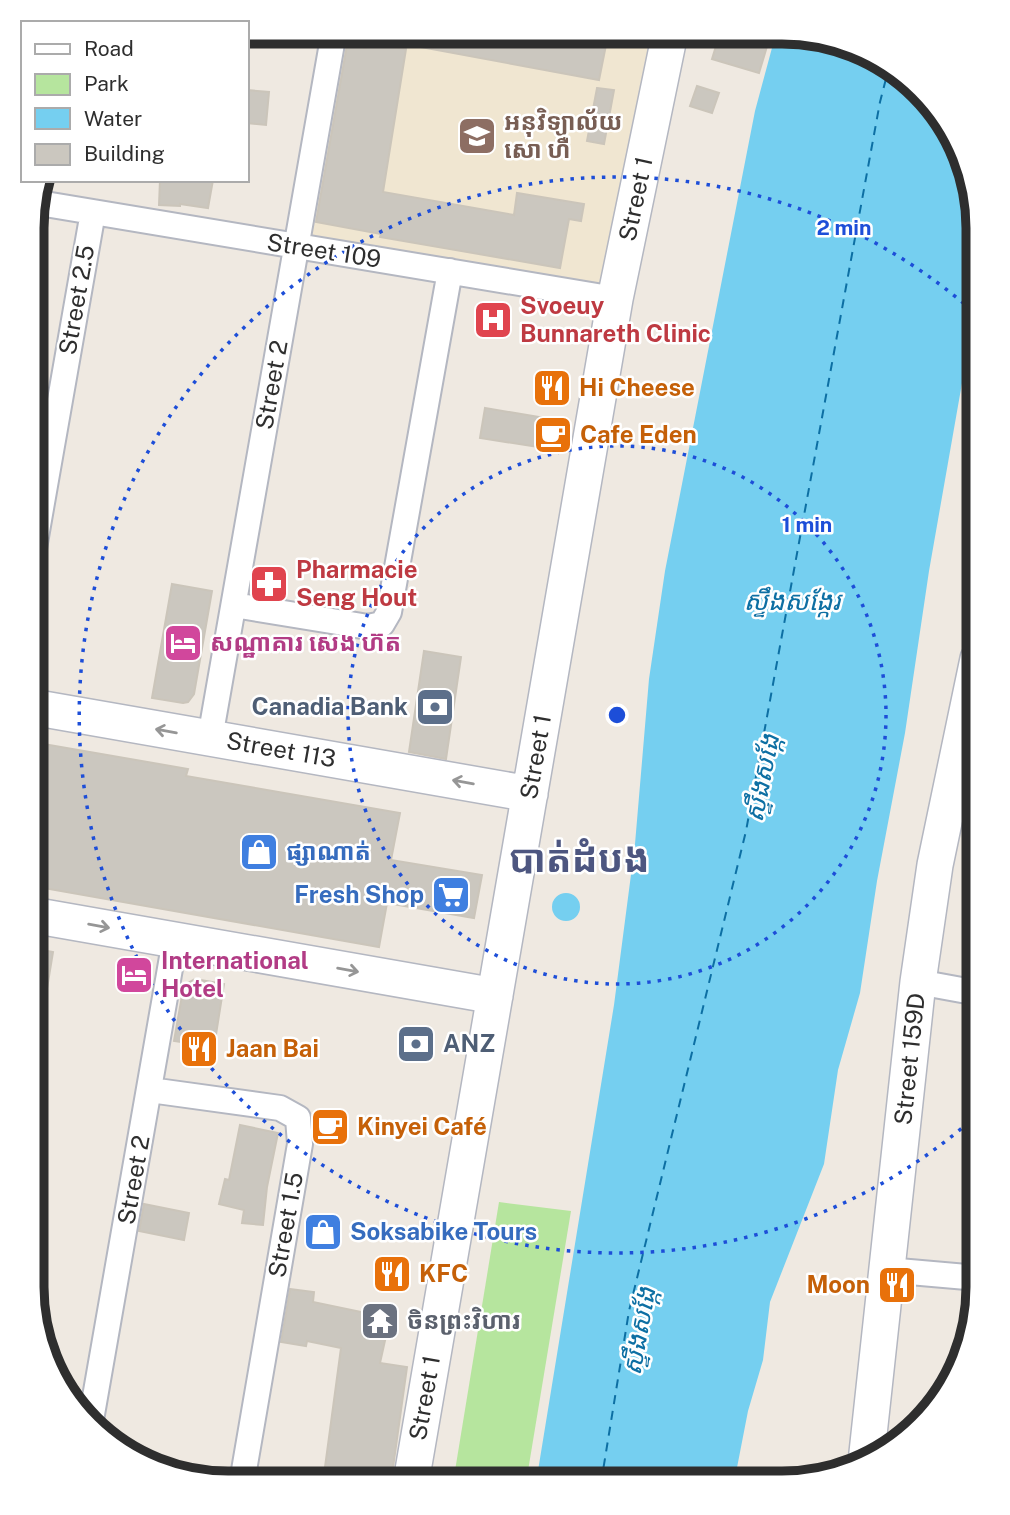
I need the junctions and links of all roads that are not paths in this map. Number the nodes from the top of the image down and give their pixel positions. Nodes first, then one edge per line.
1 (332, 44) edge
2 (668, 44) edge
3 (45, 204) edge
4 (93, 212) junction
5 (297, 246) junction
6 (450, 271) junction
7 (615, 299) junction
8 (44, 491) edge
9 (234, 605) junction
10 (44, 709) edge
11 (966, 716) edge
12 (210, 738) junction
13 (530, 793) junction
14 (44, 917) edge
15 (174, 940) junction
16 (918, 982) junction
17 (966, 991) edge
18 (495, 996) junction
19 (150, 1090) junction
20 (887, 1270) junction
21 (966, 1277) edge
22 (93, 1411) edge
23 (867, 1450) edge
24 (244, 1471) edge
25 (413, 1471) edge

1 - 5 street, Street 2
2 - 7 street, Street 1
3 - 4 street, Street 109
4 - 5 street, Street 109
4 - 8 street, Street 2.5
5 - 6 street, Street 109
5 - 9 street, Street 2
6 - 7 street, Street 109
6 - 9 street
7 - 13 street, Street 1
9 - 12 street, Street 2
12 -> 10 street, Street 113
11 - 16 street, Street 159D
13 -> 12 street, Street 113
13 - 18 street, Street 1
14 -> 15 street
15 -> 18 street
15 - 19 street, Street 2
16 - 17 street
16 - 20 street, Street 159D
18 - 25 street, Street 1
19 - 22 street, Street 2
19 - 24 street, Street 1.5
20 - 21 street
20 - 23 street, Street 159D

